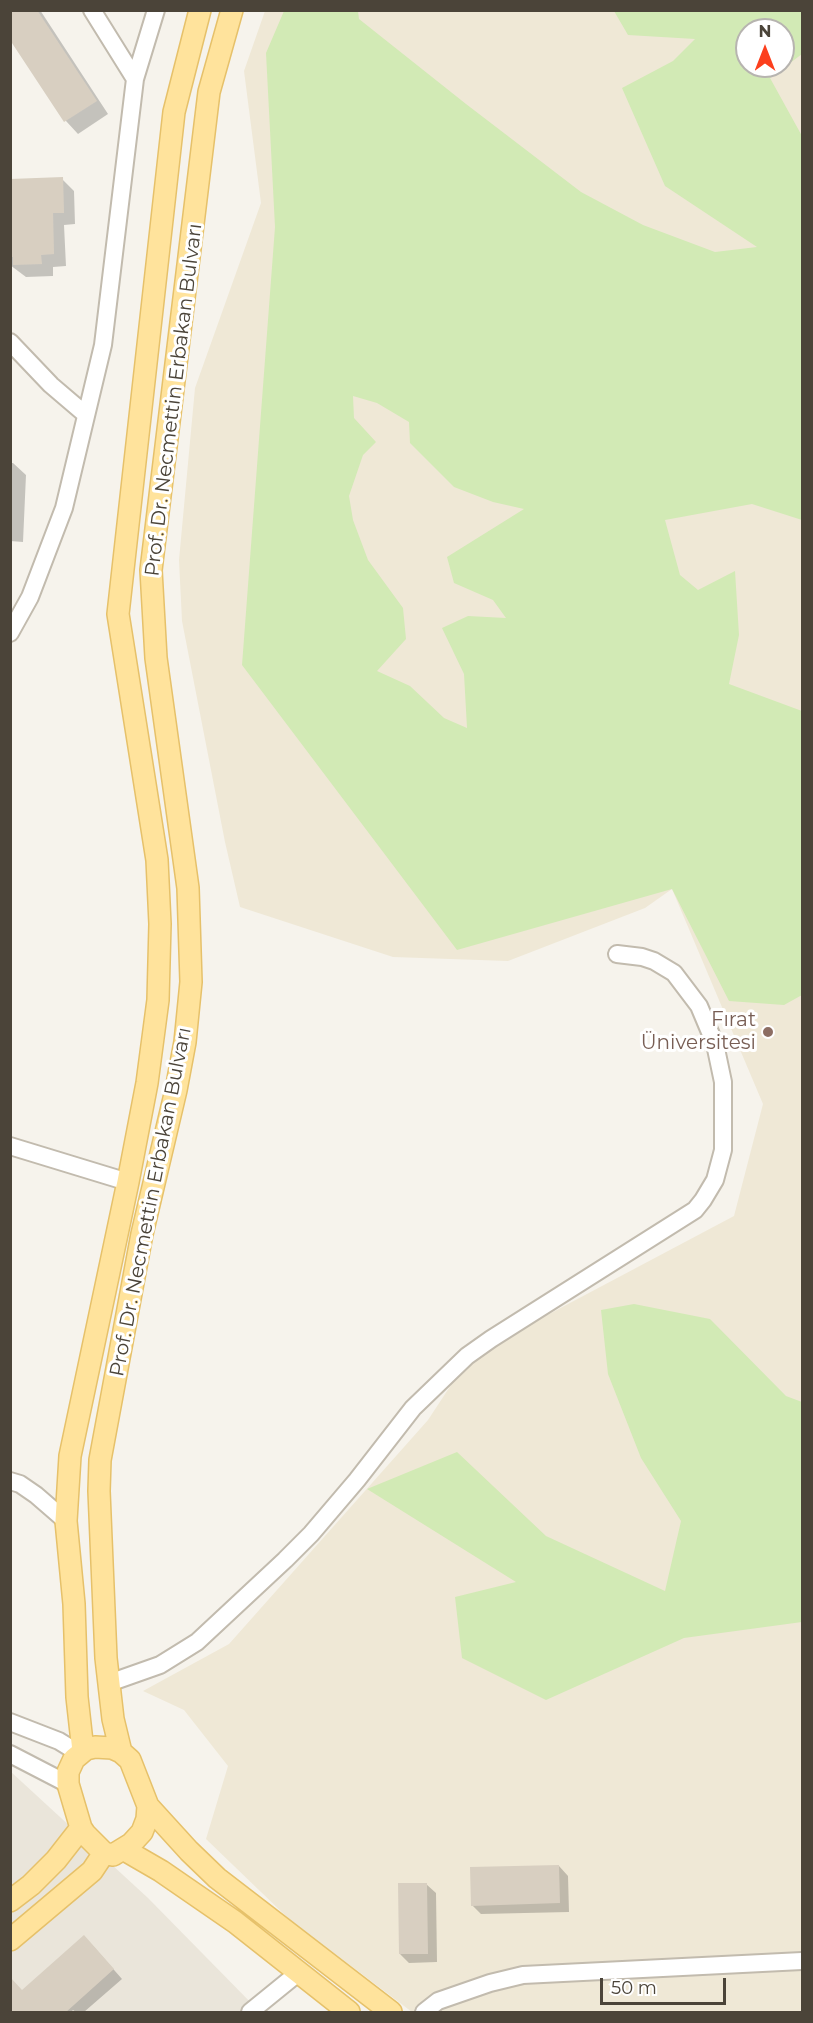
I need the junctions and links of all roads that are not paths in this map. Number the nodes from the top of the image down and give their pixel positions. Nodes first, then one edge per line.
1 (92, 10) edge
2 (156, 10) edge
3 (200, 10) edge
4 (232, 10) edge
5 (135, 79) junction
6 (10, 342) edge
7 (85, 414) junction
8 (10, 633) edge
9 (617, 954) dead end
10 (10, 1146) edge
11 (128, 1182) junction
12 (10, 1481) edge
13 (66, 1521) junction
14 (109, 1683) junction
15 (10, 1722) edge
16 (81, 1752) junction
17 (122, 1752) junction
18 (10, 1754) edge
19 (68, 1784) junction
20 (148, 1806) junction
21 (81, 1828) junction
22 (114, 1851) junction
23 (10, 1901) edge
24 (10, 1940) edge
25 (802, 1961) edge
26 (298, 1972) junction
27 (250, 2013) edge
28 (349, 2013) edge
29 (391, 2013) edge
30 (424, 2013) edge

1 - 5 street
2 - 5 street
3 - 11 main road, Prof. Dr. Necmettin Erbakan Bulvarı
4 - 14 main road, Prof. Dr. Necmettin Erbakan Bulvarı
5 - 7 street
6 - 7 street
7 - 8 street
9 - 14 street
10 - 11 street
11 - 13 main road, Prof. Dr. Necmettin Erbakan Bulvarı
12 - 13 street
13 - 16 main road, Prof. Dr. Necmettin Erbakan Bulvarı
14 - 17 main road, Prof. Dr. Necmettin Erbakan Bulvarı
15 - 16 street
16 - 17 main road
16 - 19 main road
17 - 20 main road
18 - 19 street
19 - 21 main road
20 - 22 main road
20 - 29 main road
21 - 22 main road
21 - 23 main road
22 - 24 main road
22 - 26 main road
25 - 30 street
26 - 27 street
26 - 28 main road

